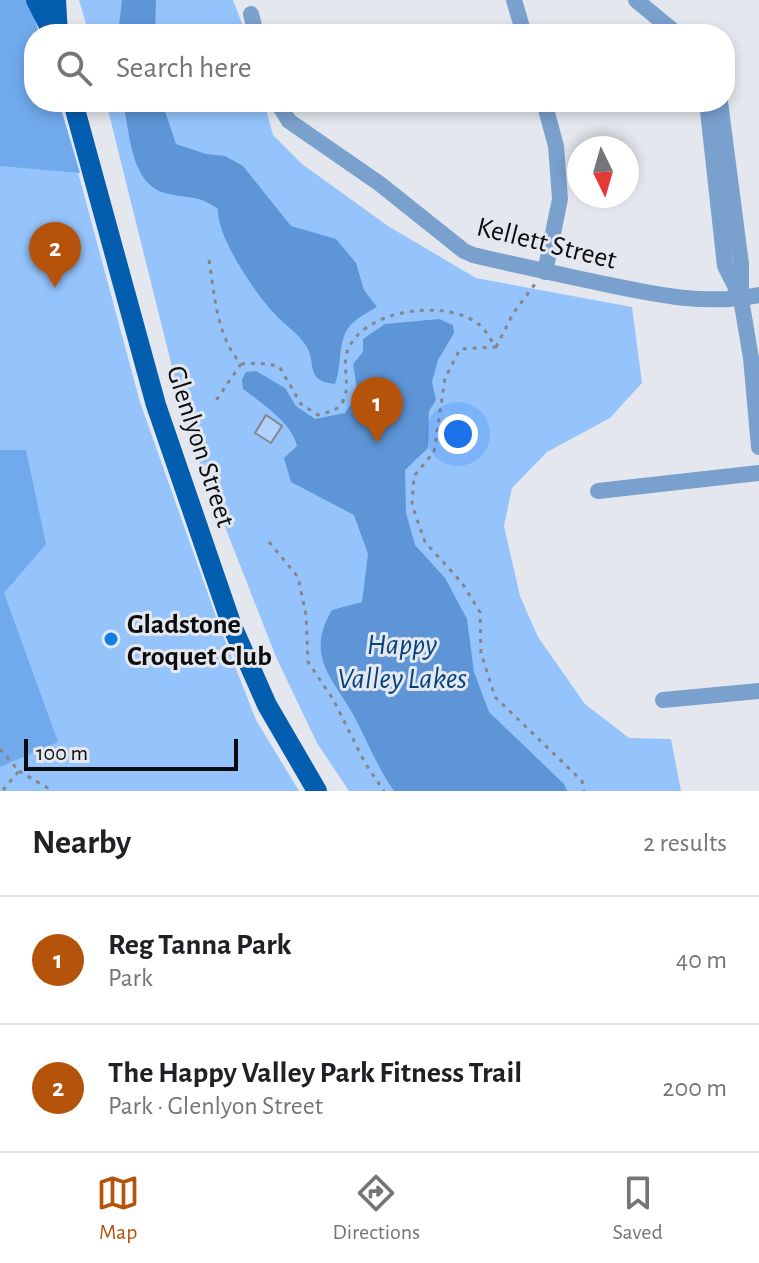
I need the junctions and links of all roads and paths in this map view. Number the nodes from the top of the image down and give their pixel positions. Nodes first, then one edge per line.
1 (36, 0) edge
2 (56, 0) edge
3 (514, 0) edge
4 (636, 0) edge
5 (251, 14) dead end
6 (50, 24) edge
7 (56, 24) edge
8 (254, 24) edge
9 (521, 24) edge
10 (665, 24) edge
11 (76, 112) edge
12 (283, 112) edge
13 (547, 112) edge
14 (708, 112) edge
15 (721, 112) edge
16 (209, 260) dead end
17 (545, 272) junction
18 (759, 295) edge
19 (741, 299) junction
20 (496, 347) junction
21 (755, 355) edge
22 (241, 364) junction
23 (213, 405) dead end
24 (759, 447) edge
25 (759, 473) edge
26 (598, 491) dead end
27 (269, 542) dead end
28 (759, 691) edge
29 (663, 700) dead end
30 (0, 749) edge
31 (19, 771) junction
32 (2, 791) edge
33 (53, 791) edge
34 (317, 791) edge
35 (384, 791) edge
36 (584, 791) edge

1 - 6 main road
2 - 7 main road
3 - 9 street
4 - 10 street
5 - 8 street
11 - 34 main road, Glenlyon Street
12 - 17 street, Kellett Street
13 - 17 street
14 - 19 street
15 - 19 street
16 - 22 path
17 - 19 street, Kellett Street
17 - 20 path
18 - 19 street, Kellett Street
19 - 21 street
20 - 22 path
20 - 36 path
21 - 24 street
22 - 23 path
25 - 26 street
27 - 35 path
28 - 29 street
30 - 31 path
31 - 32 path
31 - 33 path

